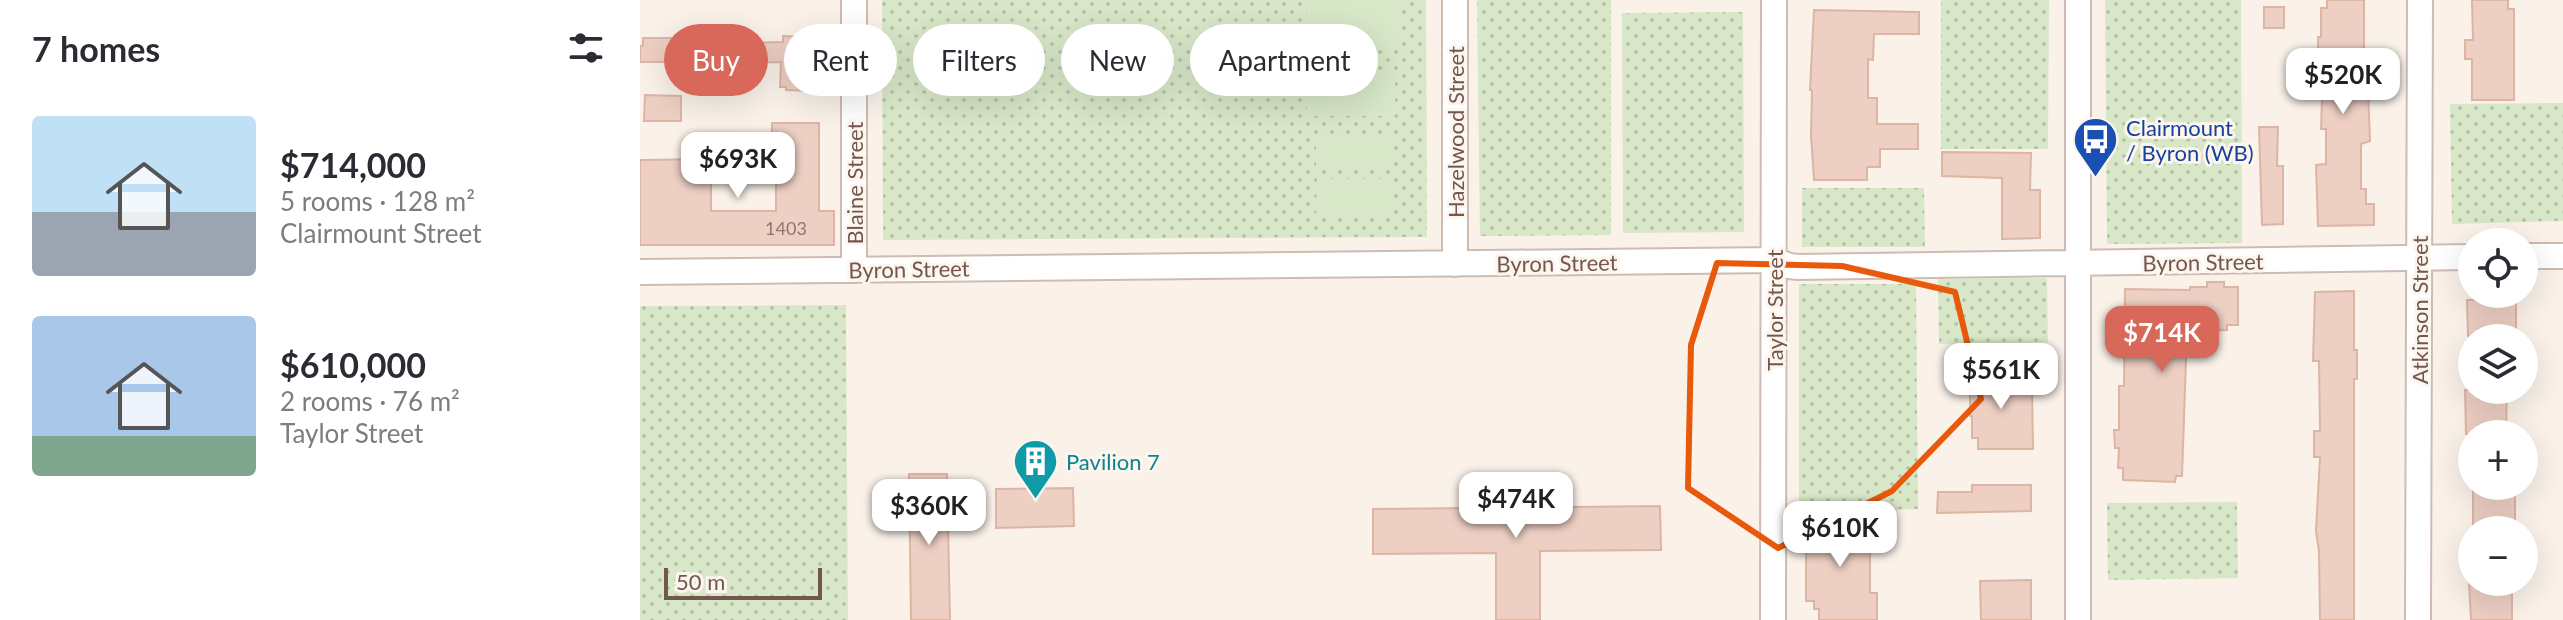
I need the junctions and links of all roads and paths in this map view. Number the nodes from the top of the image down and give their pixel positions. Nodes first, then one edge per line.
1 (854, 0) edge
2 (1455, 0) edge
3 (1774, 0) edge
4 (2078, 0) edge
5 (2420, 0) edge
6 (2538, 256) edge
7 (2563, 256) edge
8 (2419, 257) junction
9 (2458, 257) edge
10 (1774, 260) junction
11 (1455, 264) junction
12 (2078, 264) junction
13 (854, 270) junction
14 (640, 272) edge
15 (1773, 620) edge
16 (2078, 620) edge
17 (2418, 620) edge

1 - 13 street, Blaine Street
2 - 11 street, Hazelwood Street
3 - 10 street, Taylor Street
4 - 12 street
5 - 8 street, Atkinson Street
6 - 7 street
8 - 9 street, Byron Street
8 - 12 street, Byron Street
8 - 17 street, Atkinson Street
10 - 11 street, Byron Street
10 - 12 street, Byron Street
10 - 15 street, Taylor Street
11 - 13 street, Byron Street
12 - 16 street
13 - 14 street, Byron Street

